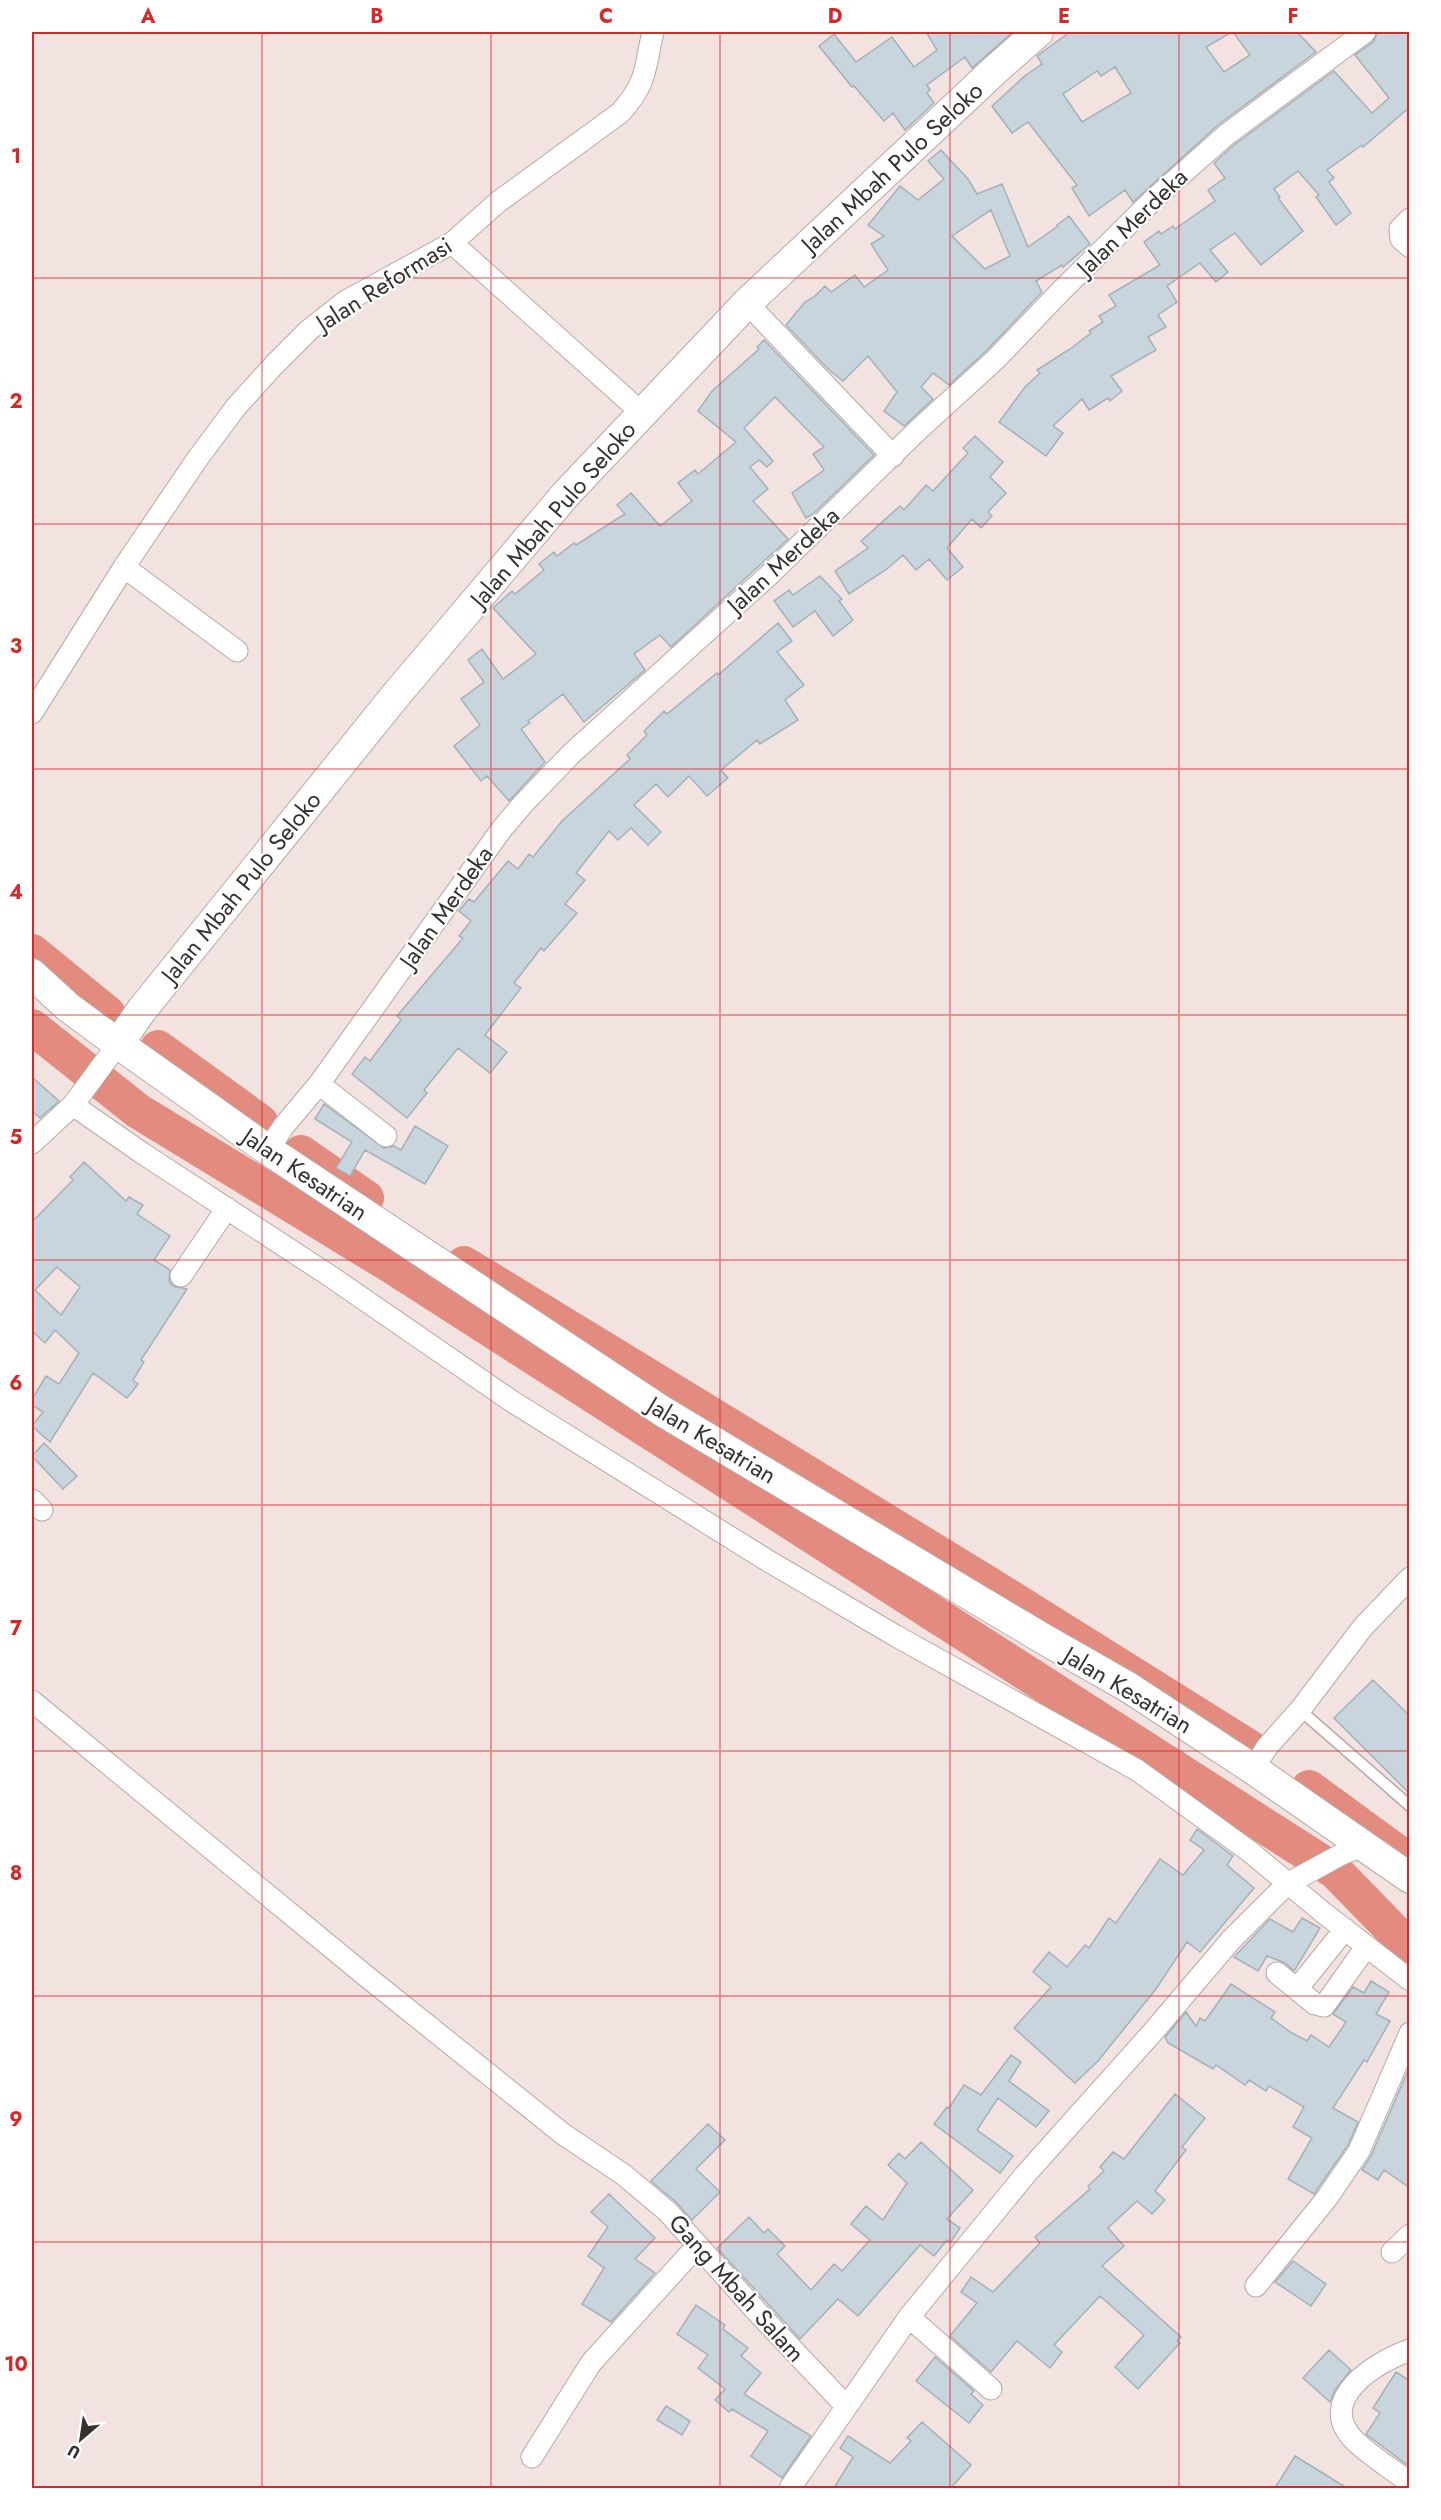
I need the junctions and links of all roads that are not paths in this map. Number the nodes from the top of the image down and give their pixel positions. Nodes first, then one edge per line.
1 (653, 32) edge
2 (1038, 32) edge
3 (1365, 32) edge
4 (1410, 219) edge
5 (452, 243) junction
6 (1410, 247) edge
7 (747, 303) junction
8 (642, 413) junction
9 (893, 456) junction
10 (124, 567) junction
11 (237, 651) dead end
12 (32, 713) edge
13 (32, 974) edge
14 (123, 1036) junction
15 (319, 1084) junction
16 (78, 1098) junction
17 (386, 1136) dead end
18 (275, 1139) junction
19 (32, 1143) edge
20 (221, 1217) junction
21 (181, 1276) dead end
22 (1407, 1587) edge
23 (32, 1701) edge
24 (1300, 1710) junction
25 (1260, 1758) junction
26 (1410, 1806) edge
27 (1353, 1850) junction
28 (1410, 1878) edge
29 (1292, 1881) junction
30 (1345, 1929) junction
31 (1366, 1947) junction
32 (1277, 1973) dead end
33 (1410, 1980) edge
34 (1297, 1989) junction
35 (1410, 2033) edge
36 (1410, 2235) edge
37 (698, 2245) junction
38 (1392, 2252) dead end
39 (1256, 2286) dead end
40 (909, 2317) junction
41 (1410, 2350) edge
42 (991, 2389) dead end
43 (846, 2406) junction
44 (532, 2457) dead end
45 (1410, 2483) edge
46 (790, 2488) edge

1 - 5 street, Jalan Reformasi
2 - 7 street, Jalan Mbah Pulo Seloko
3 - 9 street, Jalan Merdeka
4 - 6 street
5 - 8 street
5 - 10 street, Jalan Reformasi
7 - 8 street, Jalan Mbah Pulo Seloko
7 - 9 street
8 - 14 street, Jalan Mbah Pulo Seloko
9 - 15 street, Jalan Merdeka
10 - 11 street
10 - 12 street, Jalan Reformasi
13 - 14 street, Jalan Kesatrian
14 - 16 street
14 - 18 street, Jalan Kesatrian
15 - 17 street
15 - 18 street, Jalan Merdeka
16 - 19 street
16 - 20 street
18 - 25 street, Jalan Kesatrian
20 - 21 street
20 - 29 street
22 - 24 street
23 - 37 street, Gang Mbah Salam
24 - 25 street
24 - 26 lane
25 - 27 street, Jalan Kesatrian
27 - 28 street, Jalan Kesatrian
27 - 29 street
29 - 30 street
29 - 40 street
30 - 31 street
30 - 34 street
31 - 33 street
31 - 34 street
32 - 34 street
35 - 39 street
36 - 38 street
37 - 43 street, Gang Mbah Salam
37 - 44 street
40 - 42 street
40 - 43 street
41 - 45 street
43 - 46 street

